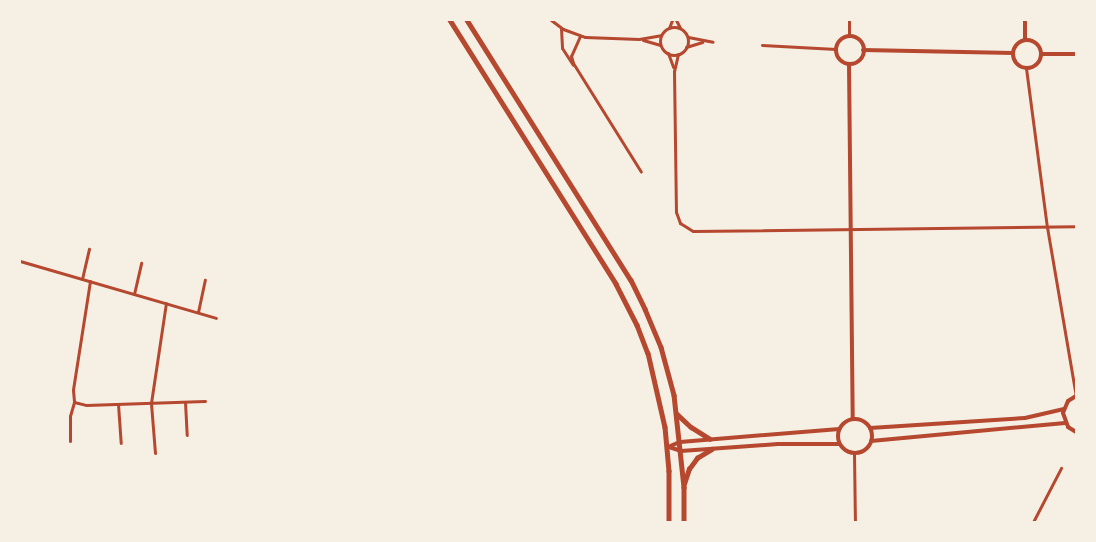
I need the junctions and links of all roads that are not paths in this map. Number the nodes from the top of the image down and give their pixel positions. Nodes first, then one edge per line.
1 (450, 20) edge
2 (467, 20) edge
3 (551, 20) edge
4 (674, 20) edge
5 (849, 20) edge
6 (1025, 20) edge
7 (561, 28) junction
8 (669, 28) junction
9 (680, 28) junction
10 (661, 35) junction
11 (580, 36) junction
12 (687, 36) junction
13 (849, 36) junction
14 (639, 39) junction
15 (1025, 40) junction
16 (704, 42) junction
17 (712, 42) dead end
18 (661, 45) junction
19 (762, 45) dead end
20 (686, 46) junction
21 (836, 49) junction
22 (863, 50) junction
23 (668, 53) junction
24 (1013, 53) junction
25 (678, 54) junction
26 (1041, 54) junction
27 (1077, 54) edge
28 (849, 64) junction
29 (1026, 68) junction
30 (578, 71) junction
31 (675, 71) junction
32 (641, 172) dead end
33 (1077, 226) edge
34 (1047, 227) junction
35 (850, 230) junction
36 (89, 249) dead end
37 (20, 261) edge
38 (141, 263) dead end
39 (82, 279) junction
40 (205, 280) dead end
41 (90, 281) junction
42 (134, 294) junction
43 (166, 303) junction
44 (198, 312) junction
45 (216, 318) dead end
46 (1076, 396) edge
47 (205, 401) dead end
48 (74, 402) junction
49 (185, 402) junction
50 (152, 403) junction
51 (118, 404) junction
52 (1064, 409) junction
53 (676, 413) junction
54 (853, 419) junction
55 (1065, 423) junction
56 (870, 428) junction
57 (839, 429) junction
58 (1077, 432) edge
59 (187, 435) dead end
60 (710, 439) junction
61 (70, 441) dead end
62 (871, 441) junction
63 (680, 442) junction
64 (121, 443) dead end
65 (839, 444) junction
66 (668, 447) junction
67 (712, 449) junction
68 (681, 451) junction
69 (155, 453) dead end
70 (854, 454) junction
71 (1061, 468) dead end
72 (684, 486) junction
73 (669, 522) edge
74 (684, 522) edge
75 (855, 522) edge
76 (1033, 522) edge

1 - 66 main road
2 - 53 main road
3 - 7 street
4 - 8 street
4 - 9 street
5 - 13 street
6 - 15 street
7 - 11 street
7 - 30 street
8 - 9 street
8 - 10 street
9 - 12 street
10 - 14 street
10 - 18 street
11 - 14 street
11 - 30 street
12 - 16 street
12 - 20 street
13 - 21 street
13 - 22 street
14 - 18 street
15 - 24 street
15 - 26 street
16 - 17 street
16 - 20 street
18 - 23 street
19 - 21 street
20 - 25 street
21 - 28 street
22 - 24 street
22 - 28 street
23 - 25 street
23 - 31 street
24 - 29 street
25 - 31 street
26 - 27 street
26 - 29 street
28 - 35 street
29 - 34 street
30 - 32 street
31 - 35 street
33 - 34 street
34 - 35 street
34 - 46 street
35 - 54 street
36 - 39 street
37 - 39 street
38 - 42 street
39 - 41 street
40 - 44 street
41 - 42 street
41 - 48 street
42 - 43 street
43 - 44 street
43 - 50 street
44 - 45 street
46 - 52 street
47 - 49 street
48 - 51 street
48 - 61 street
49 - 50 street
49 - 59 street
50 - 51 street
50 - 69 street
51 - 64 street
52 - 55 street
52 - 56 street
53 - 60 main road
53 - 63 main road
54 - 56 street
54 - 57 street
55 - 58 street
55 - 62 street
56 - 62 street
57 - 60 street
57 - 65 street
60 - 63 street
62 - 70 street
63 - 66 street
63 - 68 main road
65 - 67 street
65 - 70 street
66 - 68 street
66 - 73 main road
67 - 68 street
67 - 72 main road
68 - 72 main road
70 - 75 street
71 - 76 street
72 - 74 main road

